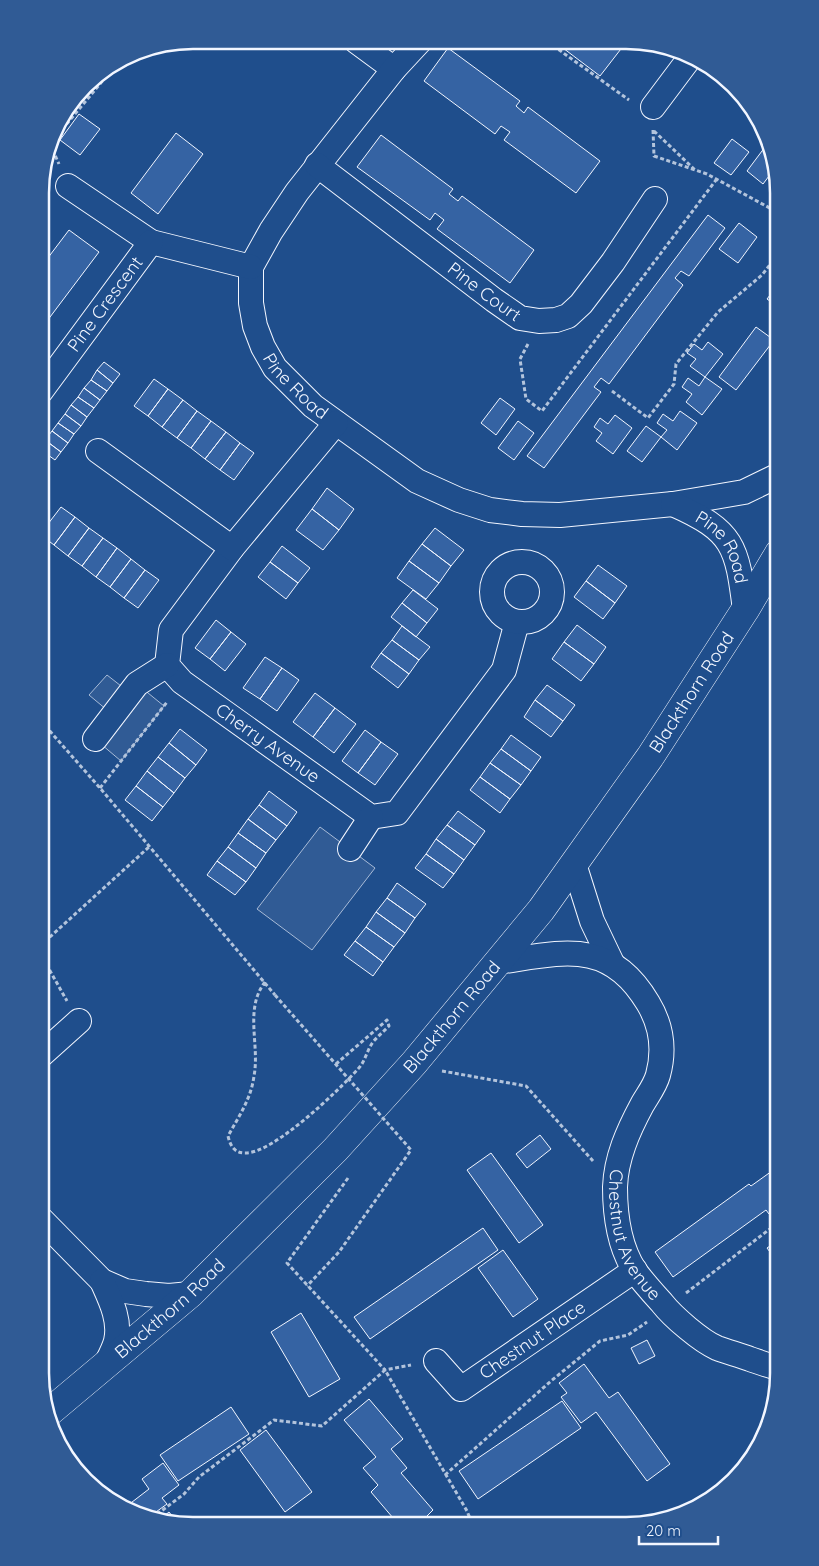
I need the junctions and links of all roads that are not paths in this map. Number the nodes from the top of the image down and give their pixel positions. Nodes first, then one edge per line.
1 (367, 49) edge
2 (413, 49) edge
3 (686, 62) edge
4 (394, 69) junction
5 (653, 107) road end
6 (317, 165) junction
7 (68, 186) dead end
8 (655, 199) dead end
9 (151, 242) junction
10 (251, 267) junction
11 (49, 380) edge
12 (336, 423) junction
13 (98, 451) dead end
14 (770, 479) edge
15 (673, 504) junction
16 (232, 548) junction
17 (770, 568) edge
18 (745, 610) junction
19 (517, 622) dead end
20 (175, 673) junction
21 (95, 739) dead end
22 (371, 818) junction
23 (350, 850) dead end
24 (574, 864) junction
25 (498, 962) junction
26 (612, 963) junction
27 (79, 1021) road end
28 (49, 1048) edge
29 (49, 1227) edge
30 (635, 1270) junction
31 (102, 1281) junction
32 (190, 1294) junction
33 (436, 1361) road end
34 (770, 1365) edge
35 (105, 1367) junction
36 (54, 1409) edge

1 - 4 street
2 - 4 street, Pine Road
3 - 5 street
4 - 6 street, Pine Road
6 - 8 street, Pine Court
6 - 10 street, Pine Road
7 - 9 street, Pine Crescent
9 - 10 street, Pine Crescent
9 - 11 street, Pine Crescent
10 - 12 street, Pine Road
12 - 15 street, Pine Road
12 - 16 street
13 - 16 street
14 - 15 street, Pine Road
15 - 18 street, Pine Road
16 - 20 street
17 - 18 street, Blackthorn Road
18 - 24 street, Blackthorn Road
19 - 22 street
20 - 21 street
20 - 22 street, Cherry Avenue
22 - 23 street
24 - 25 street, Blackthorn Road
24 - 26 street, Chestnut Avenue
25 - 26 street, Chestnut Avenue
25 - 32 street, Blackthorn Road
26 - 30 street, Chestnut Avenue
27 - 28 street
29 - 31 street
30 - 33 street, Chestnut Place
30 - 34 street, Chestnut Avenue
31 - 32 street
31 - 35 street
32 - 35 street, Blackthorn Road
35 - 36 street, Blackthorn Road

